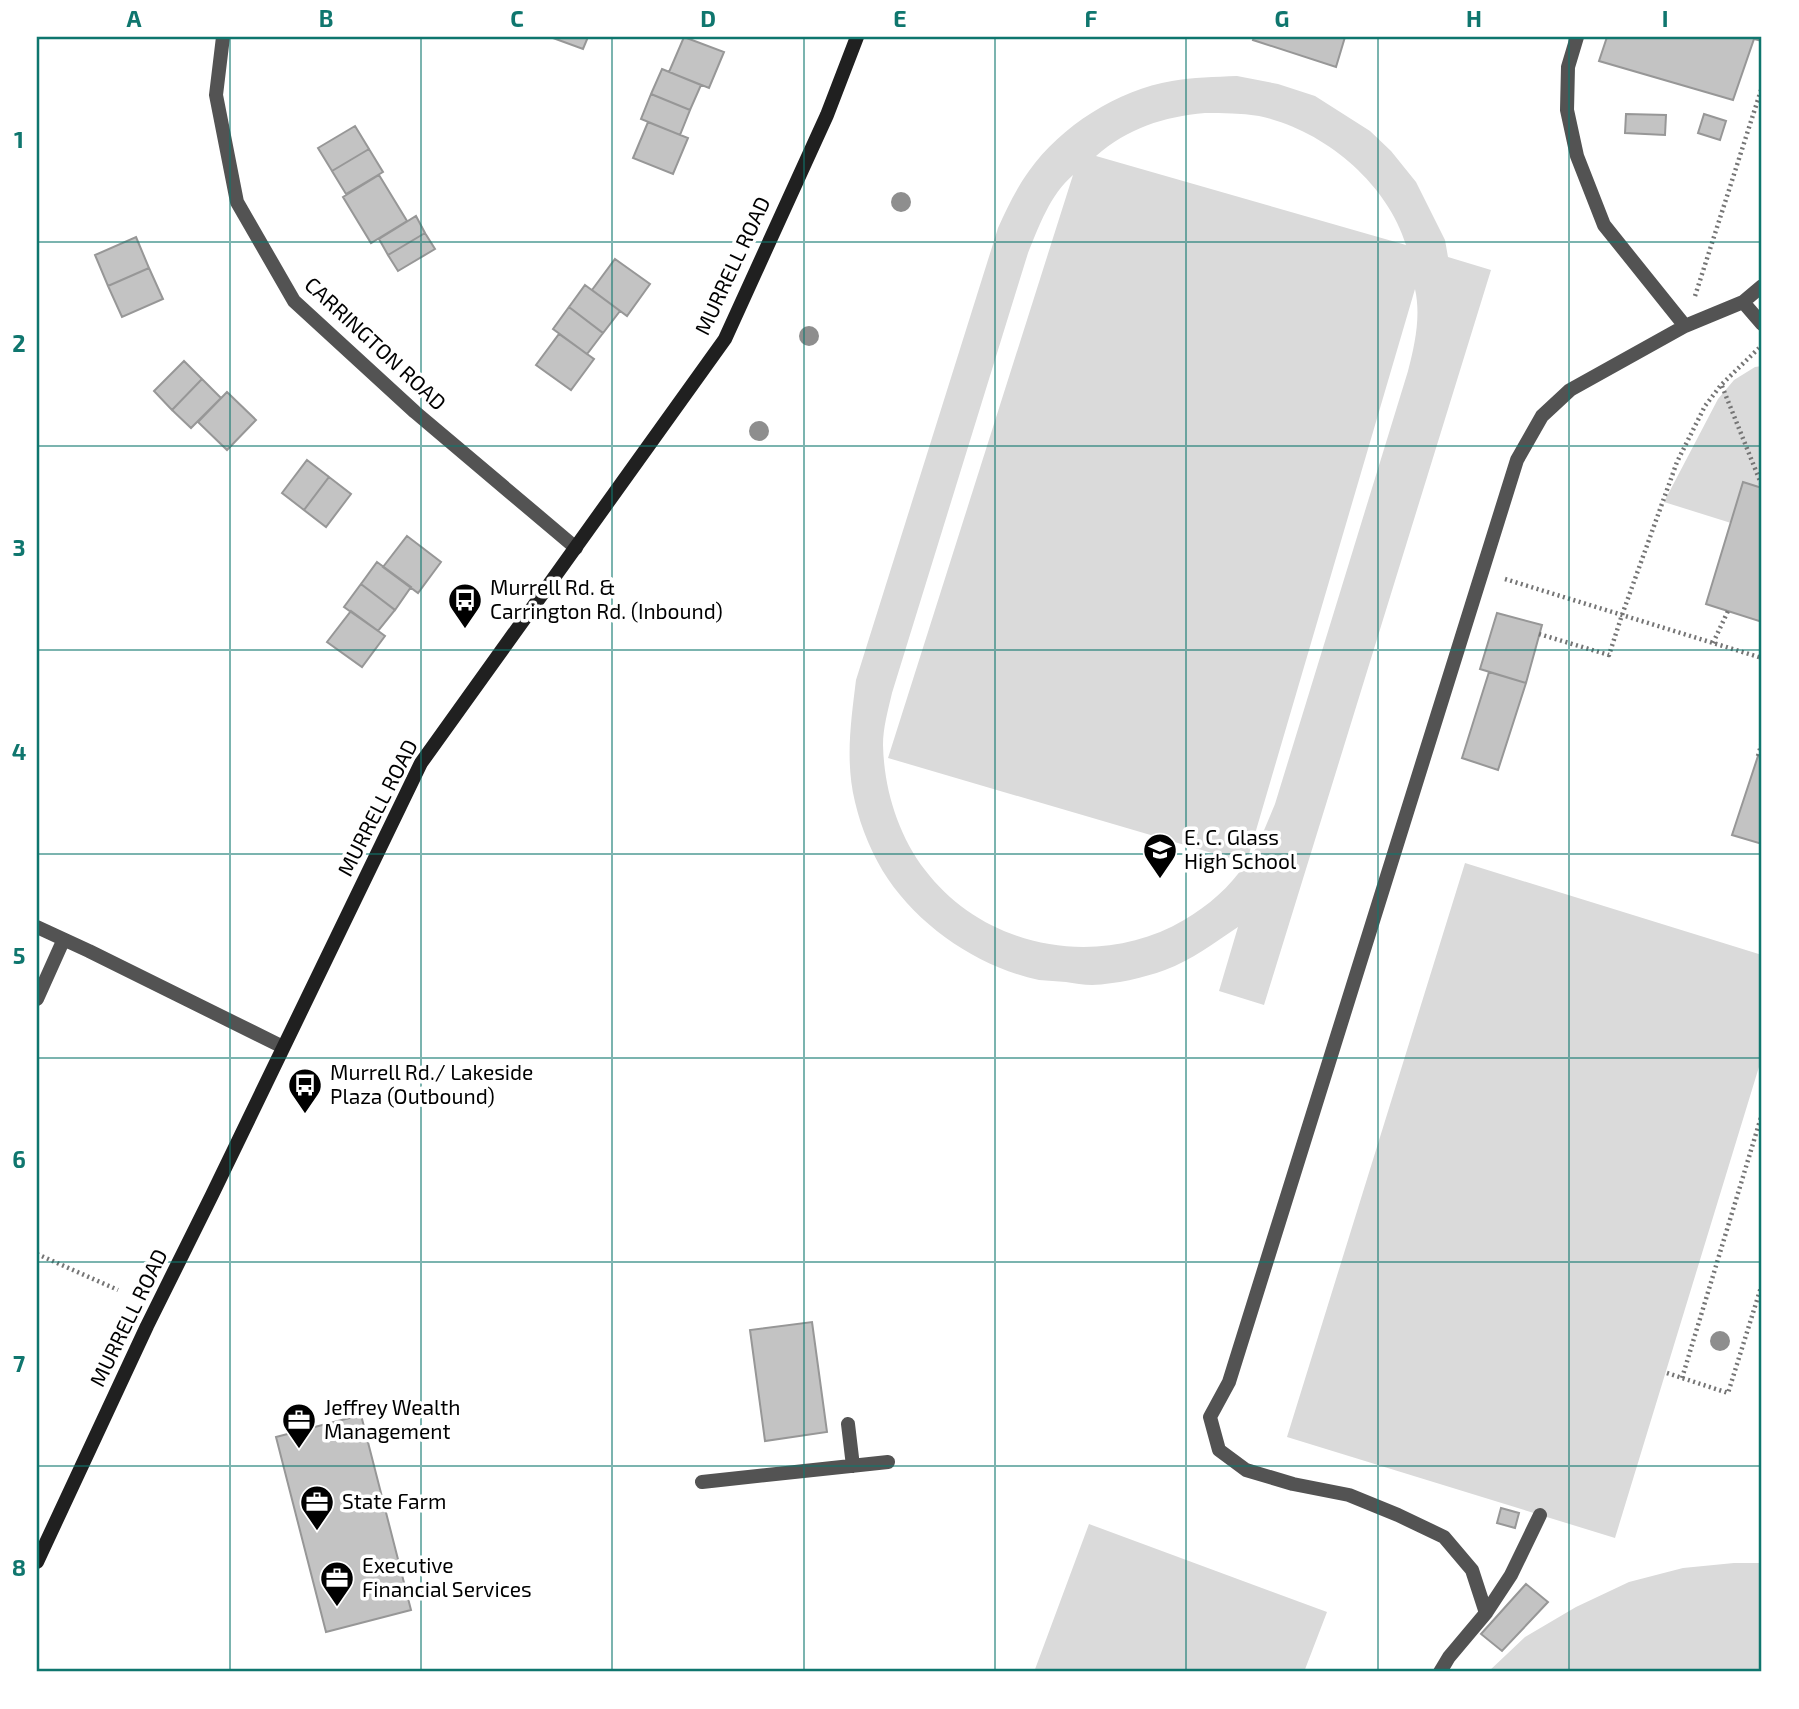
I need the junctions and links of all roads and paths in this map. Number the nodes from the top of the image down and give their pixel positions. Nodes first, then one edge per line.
1 (223, 37) edge
2 (857, 37) edge
3 (1577, 37) edge
4 (1762, 87) edge
5 (1762, 286) edge
6 (1743, 302) junction
7 (1762, 324) edge
8 (1685, 327) junction
9 (1762, 344) edge
10 (1721, 385) junction
11 (1762, 486) edge
12 (576, 548) junction
13 (1504, 579) dead end
14 (1728, 611) dead end
15 (1622, 615) junction
16 (1539, 634) dead end
17 (1713, 643) junction
18 (1762, 658) edge
19 (1762, 742) edge
20 (1758, 756) dead end
21 (37, 927) edge
22 (64, 941) junction
23 (37, 999) edge
24 (282, 1047) junction
25 (1762, 1114) edge
26 (37, 1254) edge
27 (1762, 1284) edge
28 (118, 1290) dead end
29 (1761, 1294) edge
30 (1667, 1373) dead end
31 (1682, 1378) junction
32 (848, 1424) dead end
33 (888, 1462) dead end
34 (853, 1466) junction
35 (702, 1482) dead end
36 (1540, 1515) dead end
37 (37, 1562) edge
38 (1486, 1613) junction
39 (1440, 1672) edge

1 - 12 street, CARRINGTON ROAD
2 - 12 street, MURRELL ROAD
3 - 8 street
4 - 8 path
5 - 6 street
6 - 7 street
6 - 8 street
8 - 38 street
9 - 10 path
10 - 11 path
10 - 15 path
12 - 24 street, MURRELL ROAD
13 - 15 path
14 - 17 path
15 - 16 path
15 - 17 path
17 - 18 path
19 - 20 path
21 - 22 street
22 - 23 street
22 - 24 street
24 - 37 street, MURRELL ROAD
25 - 31 path
26 - 28 path
27 - 29 path
29 - 31 path
30 - 31 path
32 - 34 street
33 - 34 street
34 - 35 street
36 - 38 street
38 - 39 street

